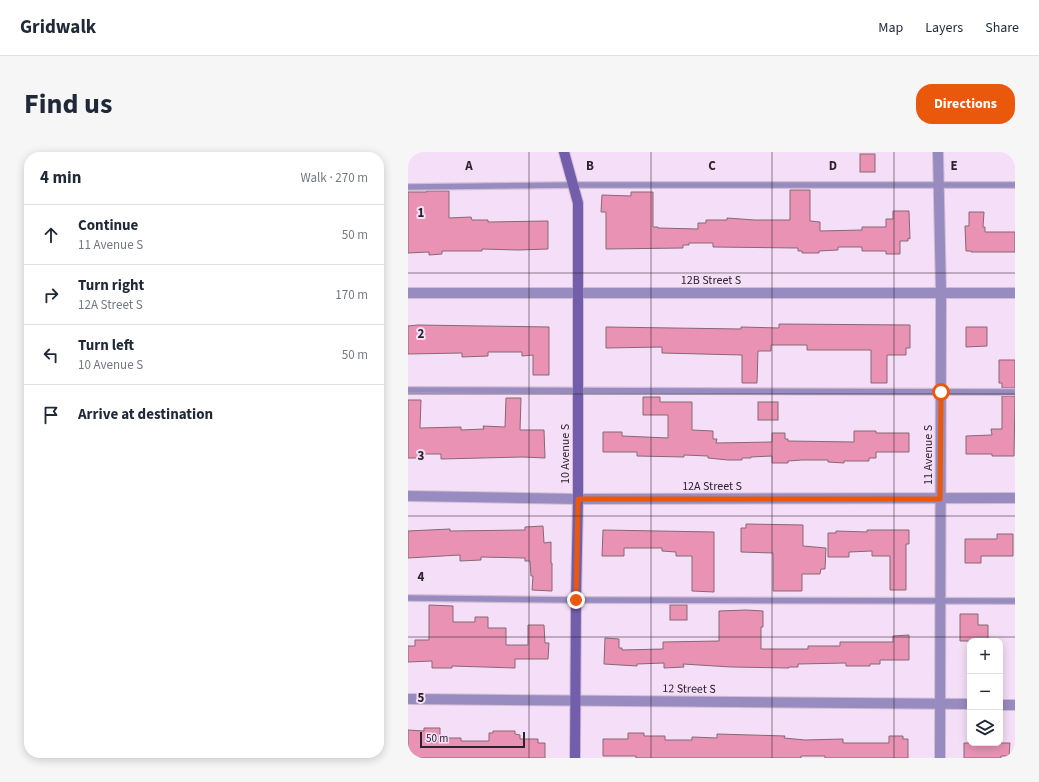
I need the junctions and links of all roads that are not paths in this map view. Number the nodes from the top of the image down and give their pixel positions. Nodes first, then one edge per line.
1 (564, 152) edge
2 (938, 152) edge
3 (939, 184) junction
4 (574, 185) junction
5 (1015, 185) edge
6 (408, 187) edge
7 (408, 293) edge
8 (578, 293) junction
9 (941, 293) junction
10 (1015, 293) edge
11 (408, 390) edge
12 (577, 391) junction
13 (941, 392) junction
14 (1015, 392) edge
15 (408, 496) edge
16 (1015, 498) edge
17 (578, 499) junction
18 (940, 499) junction
19 (408, 598) edge
20 (576, 600) junction
21 (940, 600) junction
22 (1015, 600) edge
23 (408, 699) edge
24 (575, 700) junction
25 (940, 704) junction
26 (967, 704) edge
27 (1003, 705) edge
28 (1015, 705) edge
29 (575, 758) edge
30 (940, 758) edge

1 - 4 street, 10 Avenue S
2 - 3 street, 11 Avenue S
3 - 4 lane
3 - 5 lane
3 - 9 street, 11 Avenue S
4 - 6 lane
4 - 8 street, 10 Avenue S
7 - 8 street, 12B Street S
8 - 9 street, 12B Street S
8 - 12 street, 10 Avenue S
9 - 10 street, 12B Street S
9 - 13 street, 11 Avenue S
11 - 12 lane
12 - 13 lane
12 - 17 street, 10 Avenue S
13 - 14 lane
13 - 18 street, 11 Avenue S
15 - 17 street, 12A Street S
16 - 18 street, 12A Street S
17 - 18 street, 12A Street S
17 - 20 street, 10 Avenue S
18 - 21 street, 11 Avenue S
19 - 20 lane
20 - 21 lane
20 - 24 street, 10 Avenue S
21 - 22 lane
21 - 25 street, 11 Avenue S
23 - 24 street, 12 Street S
24 - 25 street, 12 Street S
24 - 29 street, 10 Avenue S
25 - 26 street, 12 Street S
25 - 30 street, 11 Avenue S
27 - 28 street

